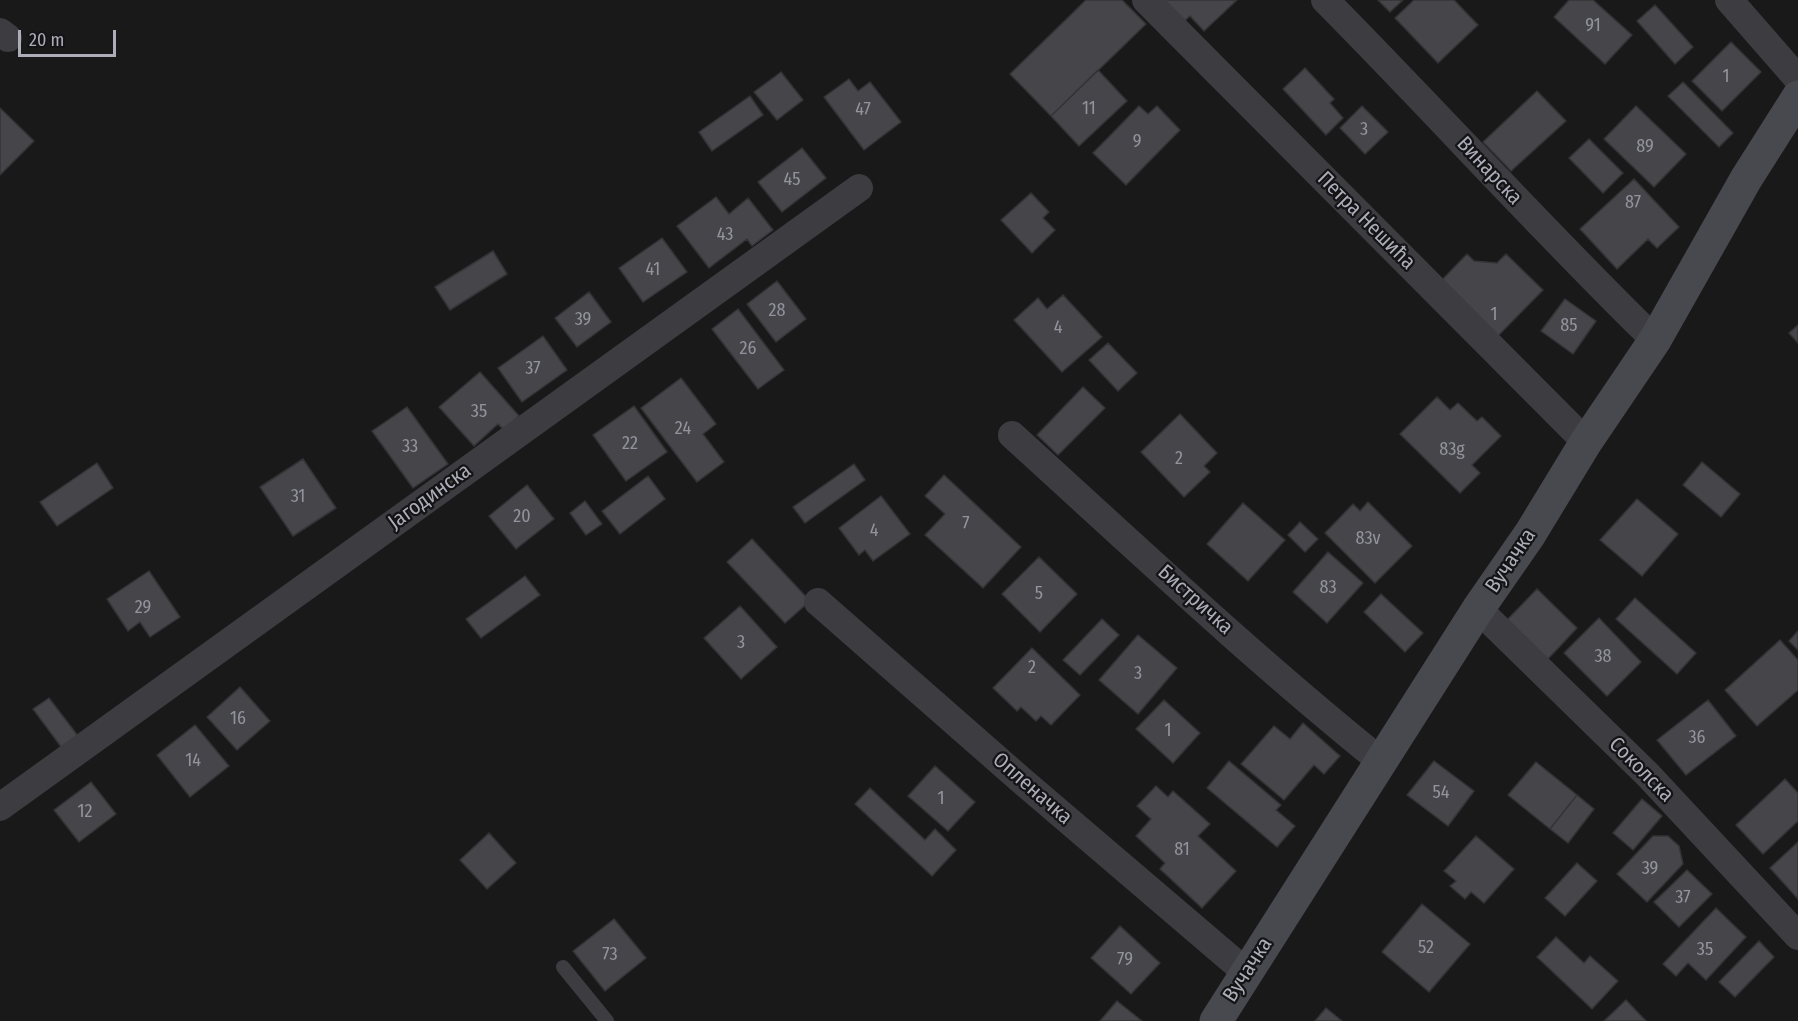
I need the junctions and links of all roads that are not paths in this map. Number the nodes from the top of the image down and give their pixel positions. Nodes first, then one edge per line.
1 (1146, 0) edge
2 (1325, 0) edge
3 (1729, 0) edge
4 (1798, 79) edge
5 (1798, 97) edge
6 (859, 188) dead end
7 (1655, 340) junction
8 (1012, 435) dead end
9 (1586, 442) junction
10 (818, 602) dead end
11 (1478, 609) junction
12 (1382, 762) junction
13 (0, 807) edge
14 (1798, 936) edge
15 (562, 967) dead end
16 (1247, 973) junction
17 (607, 1021) edge
18 (1216, 1021) edge

1 - 9 street, Петра Нешића
2 - 7 street, Винарска
3 - 4 street
5 - 7 street, Вучачка
6 - 13 street, Јагодинска
7 - 9 street, Вучачка
8 - 12 street, Бистричка
9 - 11 street, Вучачка
10 - 16 street, Опленачка
11 - 12 street, Вучачка
11 - 14 street, Соколска
12 - 16 street, Вучачка
15 - 17 lane
16 - 18 street, Вучачка

